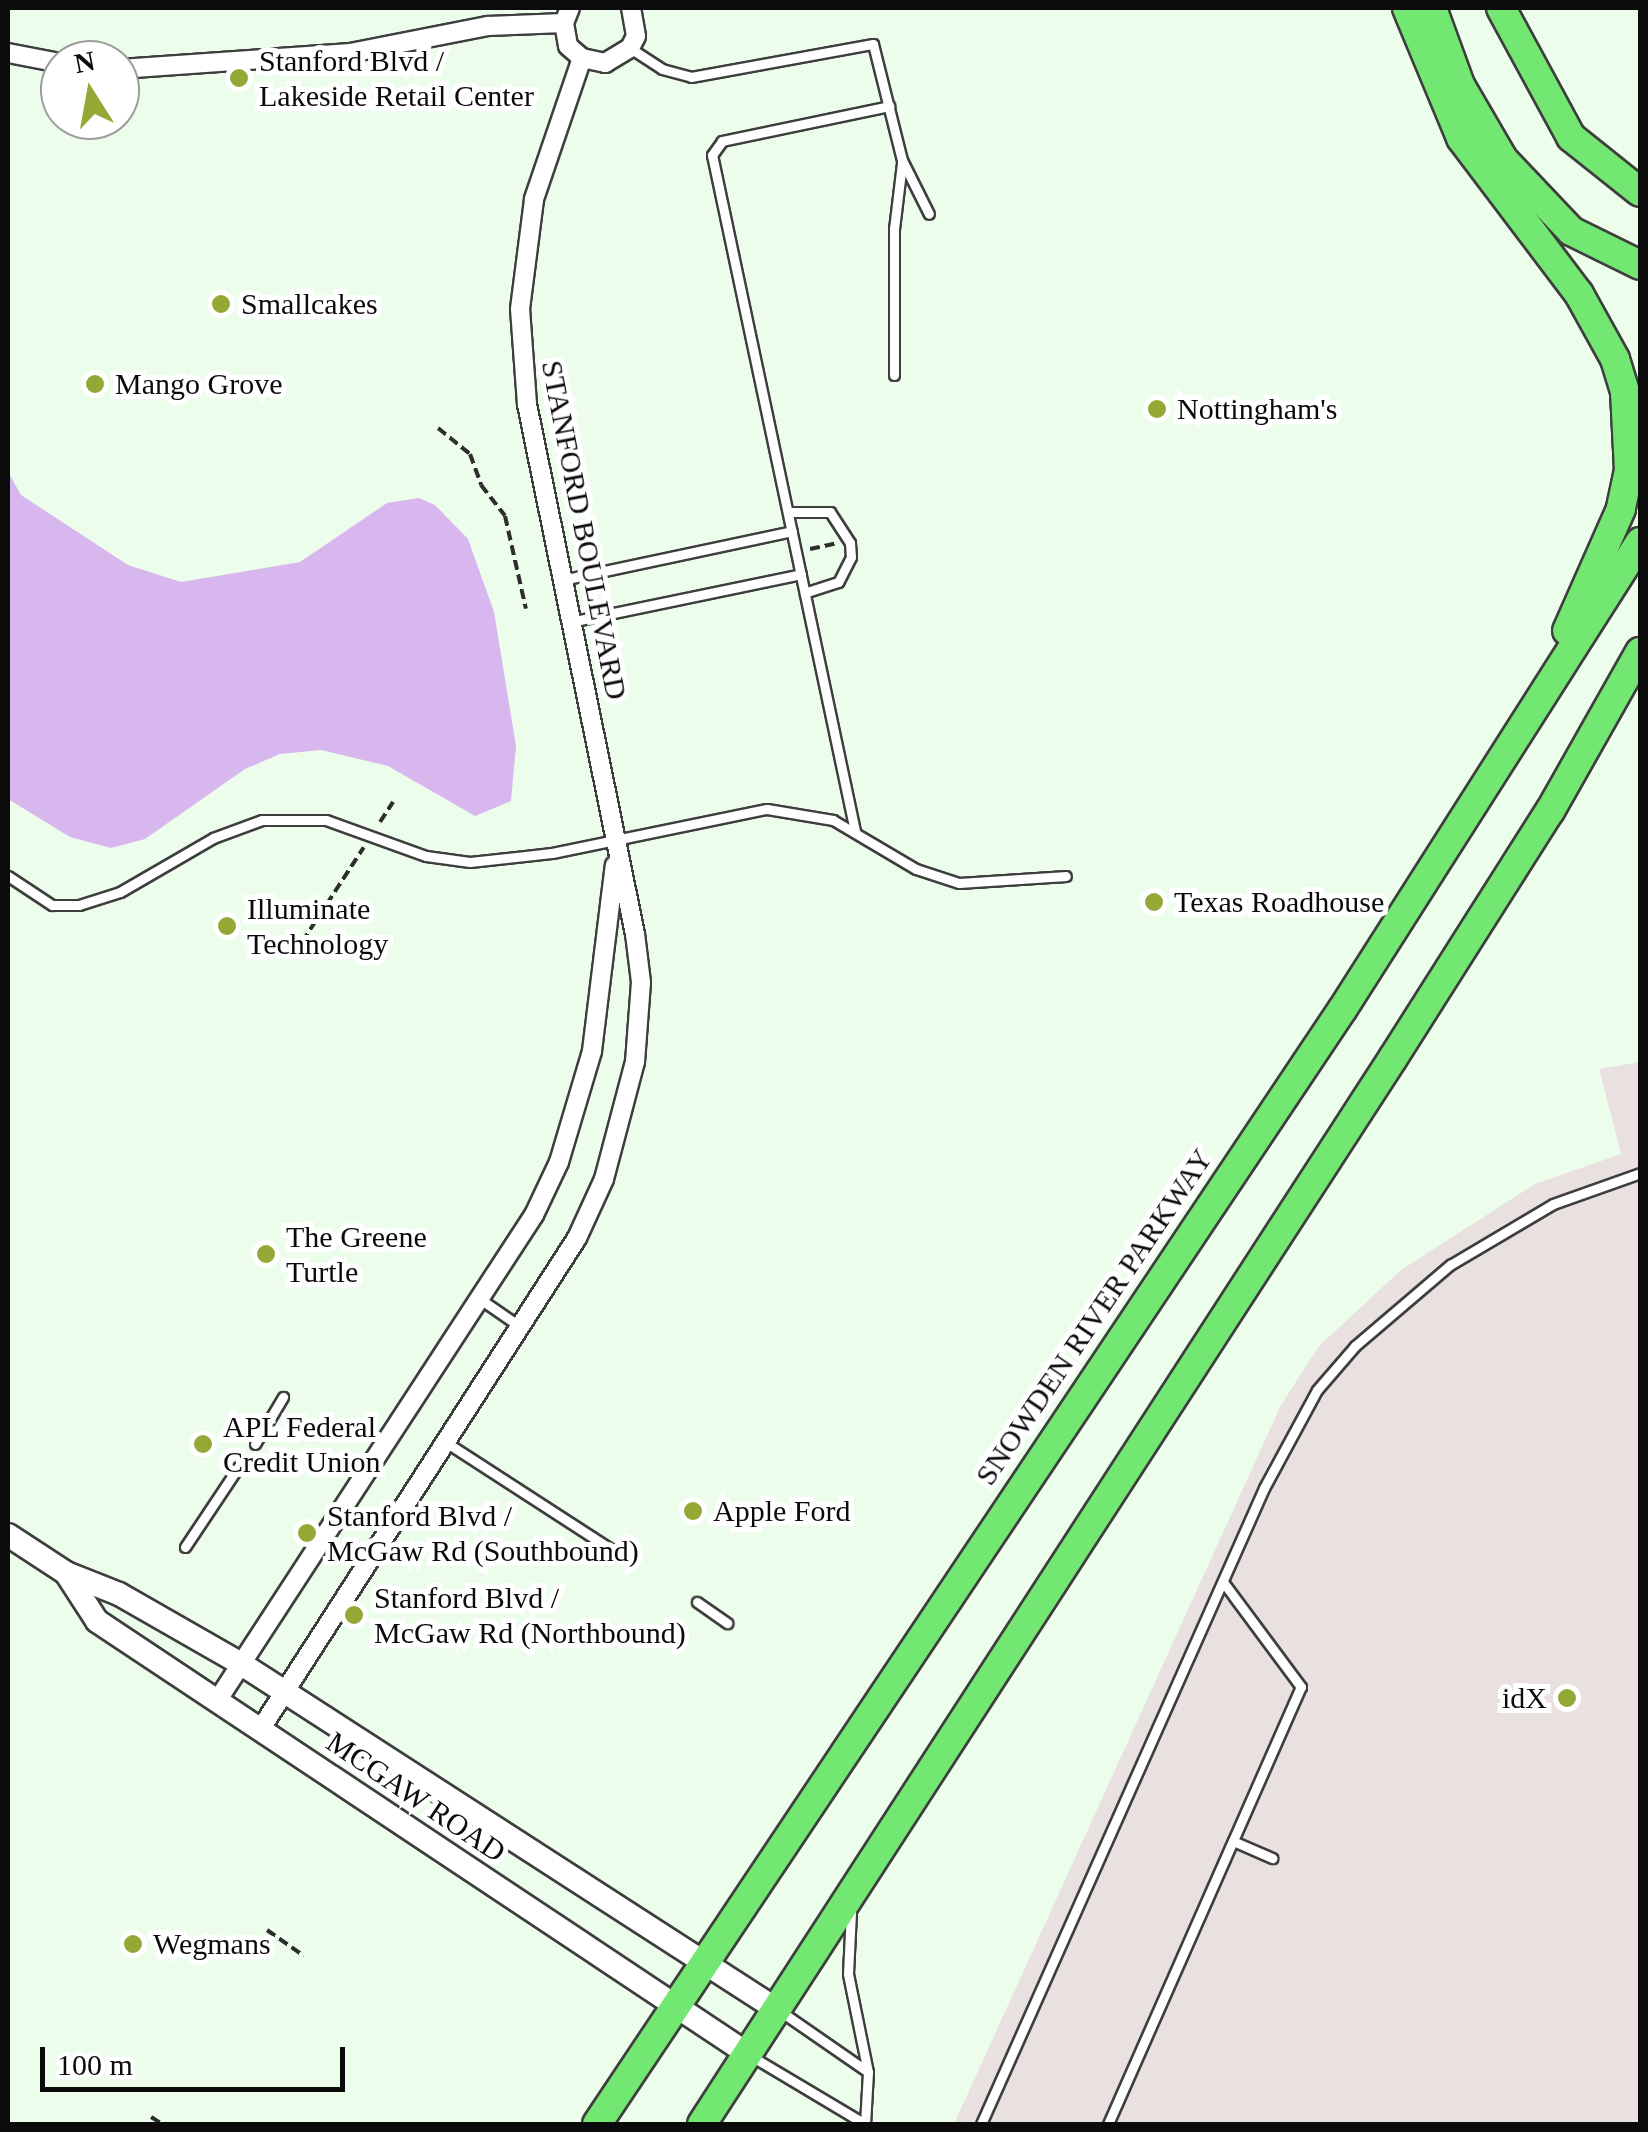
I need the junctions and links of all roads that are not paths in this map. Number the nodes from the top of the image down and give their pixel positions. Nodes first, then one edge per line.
1 (630, 8) edge
2 (1407, 8) edge
3 (1432, 8) edge
4 (1502, 8) edge
5 (567, 15) edge
6 (630, 48) junction
7 (8, 53) edge
8 (582, 58) junction
9 (40, 59) edge
10 (140, 68) edge
11 (889, 106) junction
12 (902, 160) junction
13 (1640, 192) edge
14 (929, 214) dead end
15 (1640, 265) edge
16 (894, 375) dead end
17 (788, 512) junction
18 (792, 532) junction
19 (1640, 542) edge
20 (801, 574) junction
21 (562, 580) junction
22 (805, 593) junction
23 (570, 622) junction
24 (1640, 652) edge
25 (1640, 681) edge
26 (1502, 763) junction
27 (1550, 811) junction
28 (855, 831) junction
29 (616, 839) junction
30 (8, 876) edge
31 (1066, 876) dead end
32 (1640, 1172) edge
33 (483, 1301) junction
34 (523, 1328) junction
35 (284, 1397) dead end
36 (446, 1443) junction
37 (254, 1444) dead end
38 (239, 1466) dead end
39 (10, 1542) edge
40 (185, 1547) dead end
41 (622, 1556) dead end
42 (66, 1574) junction
43 (1222, 1582) junction
44 (697, 1602) dead end
45 (727, 1623) dead end
46 (243, 1665) junction
47 (285, 1693) junction
48 (217, 1701) junction
49 (260, 1730) junction
50 (1233, 1841) junction
51 (1272, 1858) dead end
52 (853, 1890) junction
53 (706, 1960) junction
54 (676, 2006) junction
55 (776, 2008) junction
56 (748, 2054) junction
57 (868, 2072) junction
58 (621, 2088) junction
59 (597, 2124) edge
60 (607, 2124) edge
61 (702, 2124) edge
62 (865, 2124) edge
63 (981, 2124) edge
64 (1108, 2124) edge

1 - 6 street
2 - 26 main road
3 - 15 main road
4 - 13 main road
5 - 8 street
5 - 10 street
6 - 8 street
6 - 11 lane
7 - 9 street
8 - 21 street, STANFORD BOULEVARD
11 - 12 lane
11 - 17 lane
12 - 14 lane
12 - 16 lane
17 - 18 lane
17 - 22 lane
18 - 20 lane
18 - 21 lane
19 - 26 main road, SNOWDEN RIVER PARKWAY
20 - 22 lane
20 - 23 lane
21 - 23 street, STANFORD BOULEVARD
22 - 28 lane
23 - 29 street, STANFORD BOULEVARD
24 - 27 main road
25 - 27 main road
26 - 53 main road, SNOWDEN RIVER PARKWAY
27 - 52 main road
28 - 29 lane
28 - 31 lane
29 - 30 lane
29 - 33 street, STANFORD BOULEVARD
29 - 34 street, STANFORD BOULEVARD
32 - 43 lane
33 - 34 lane
33 - 46 street, STANFORD BOULEVARD
34 - 36 street, STANFORD BOULEVARD
35 - 37 lane
36 - 41 lane
36 - 47 street, STANFORD BOULEVARD
38 - 40 lane
39 - 42 street, MCGAW ROAD
42 - 46 street, MCGAW ROAD
42 - 48 street, MCGAW ROAD
43 - 50 lane
43 - 63 lane
44 - 45 lane
46 - 47 street, MCGAW ROAD
46 - 48 street, STANFORD BOULEVARD
47 - 49 street, STANFORD BOULEVARD
47 - 53 street, MCGAW ROAD
48 - 49 street, MCGAW ROAD
49 - 54 street, MCGAW ROAD
50 - 51 lane
50 - 64 lane
52 - 55 main road
52 - 57 lane
53 - 54 main road, SNOWDEN RIVER PARKWAY
53 - 55 street, MCGAW ROAD
54 - 56 street, MCGAW ROAD
54 - 58 main road, SNOWDEN RIVER PARKWAY
55 - 56 main road
55 - 57 lane
56 - 61 main road
56 - 62 lane
57 - 62 lane
58 - 59 main road, SNOWDEN RIVER PARKWAY
58 - 60 main road

